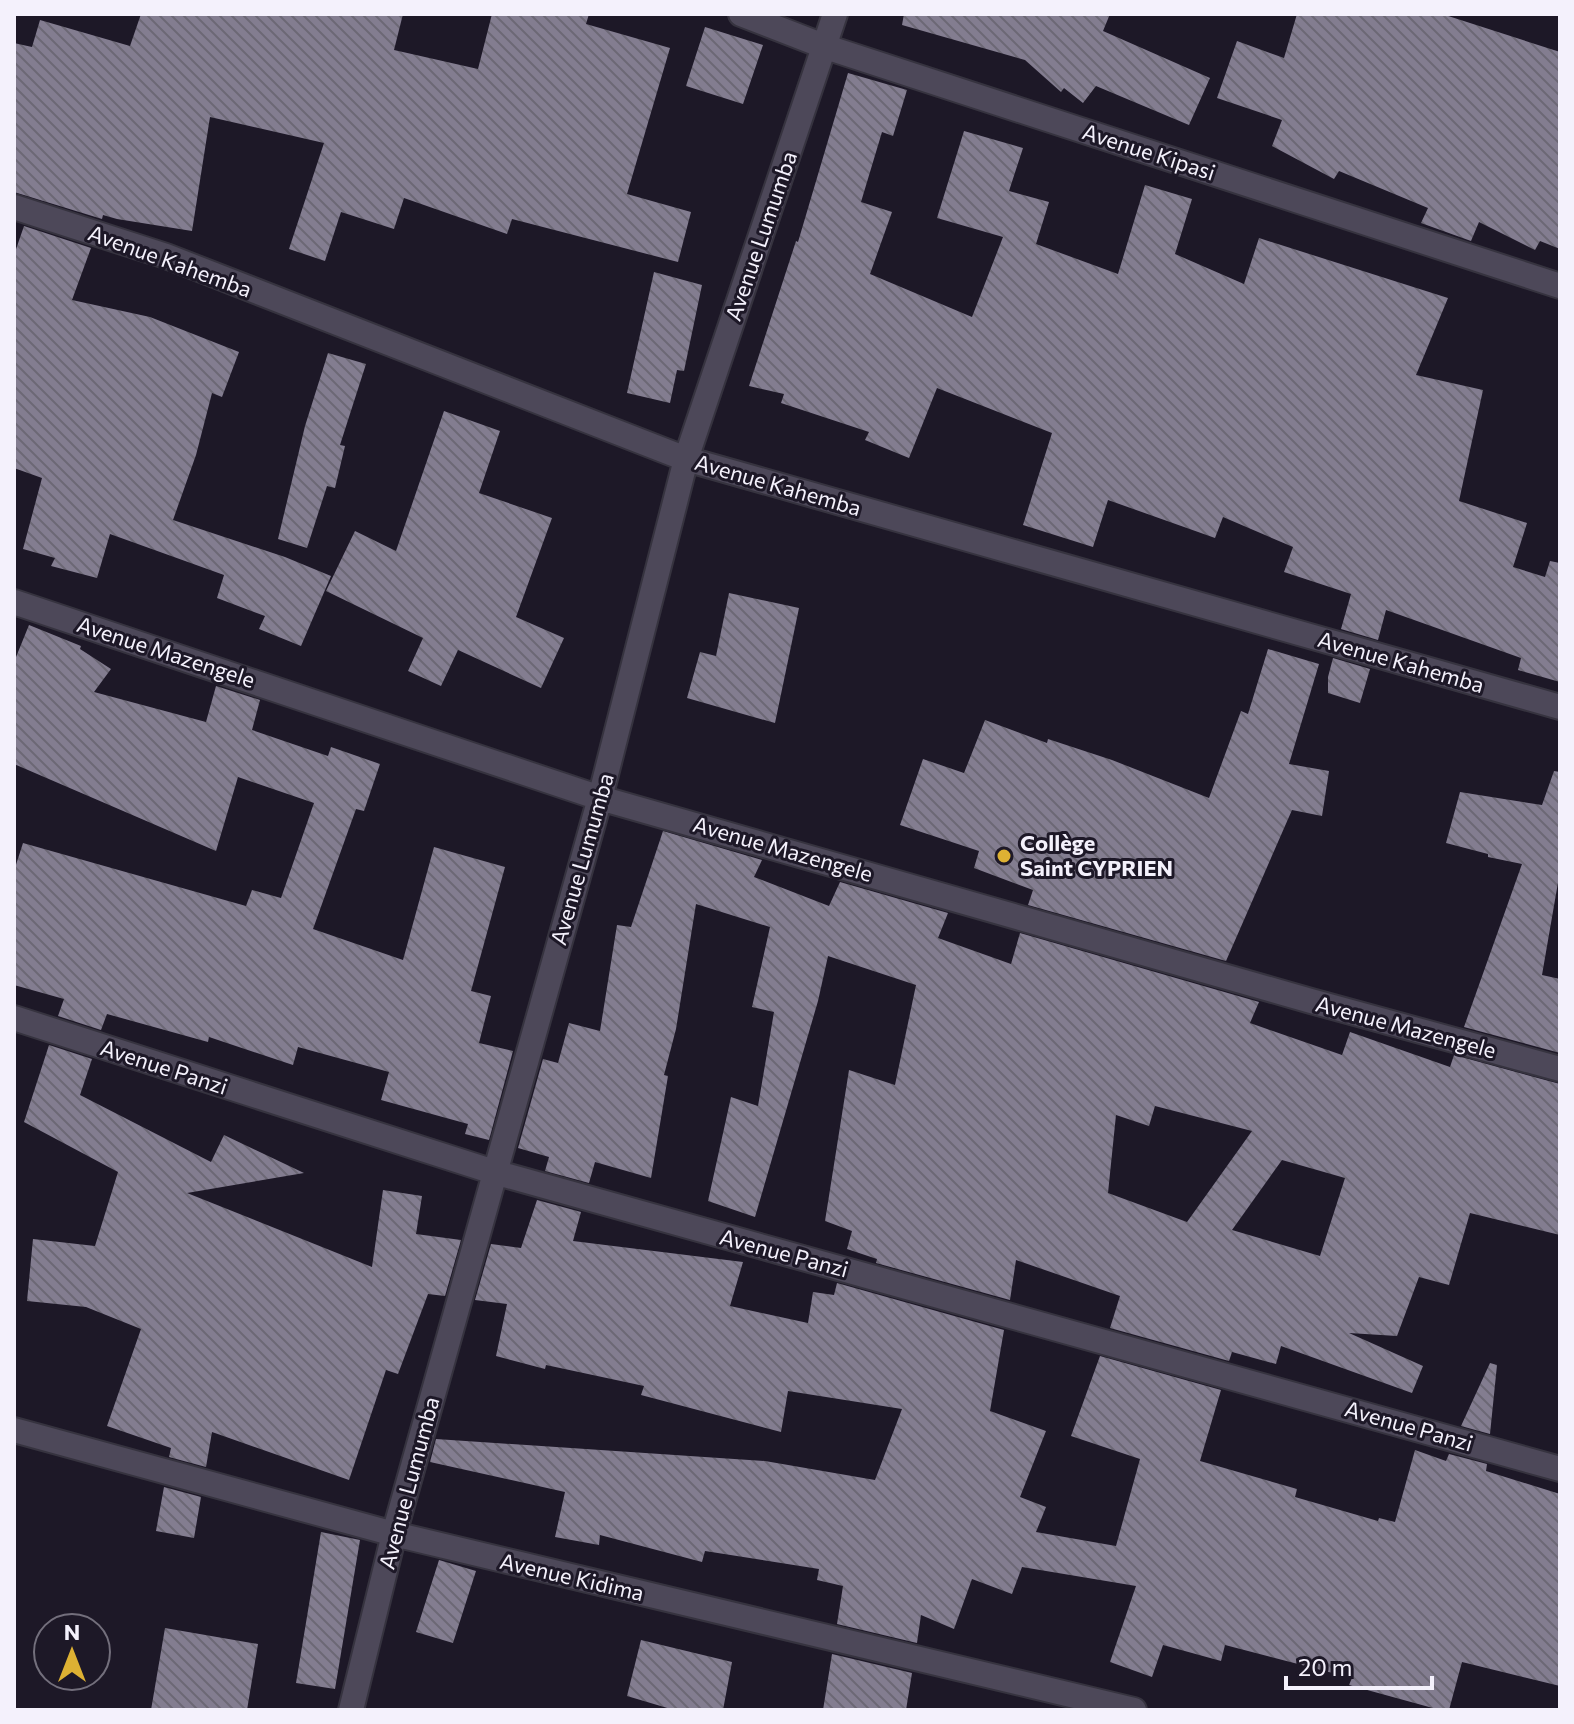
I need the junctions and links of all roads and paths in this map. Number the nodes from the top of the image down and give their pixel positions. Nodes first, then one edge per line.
1 (741, 14) edge
2 (835, 14) edge
3 (826, 47) junction
4 (14, 207) edge
5 (1560, 286) edge
6 (686, 459) junction
7 (14, 602) edge
8 (1560, 707) edge
9 (600, 798) junction
10 (14, 1018) edge
11 (1560, 1069) edge
12 (494, 1172) junction
13 (14, 1430) edge
14 (1560, 1469) edge
15 (394, 1534) junction
16 (351, 1710) edge
17 (1134, 1710) edge

1 - 3 street, Avenue Kipasi
2 - 3 street, Avenue Lumumba
3 - 5 street, Avenue Kipasi
3 - 6 street, Avenue Lumumba
4 - 6 street, Avenue Kahemba
6 - 8 street, Avenue Kahemba
6 - 9 street, Avenue Lumumba
7 - 9 street, Avenue Mazengele
9 - 11 street, Avenue Mazengele
9 - 12 street, Avenue Lumumba
10 - 12 street, Avenue Panzi
12 - 14 street, Avenue Panzi
12 - 15 street, Avenue Lumumba
13 - 15 street, Avenue Kidima
15 - 16 street, Avenue Lumumba
15 - 17 street, Avenue Kidima

